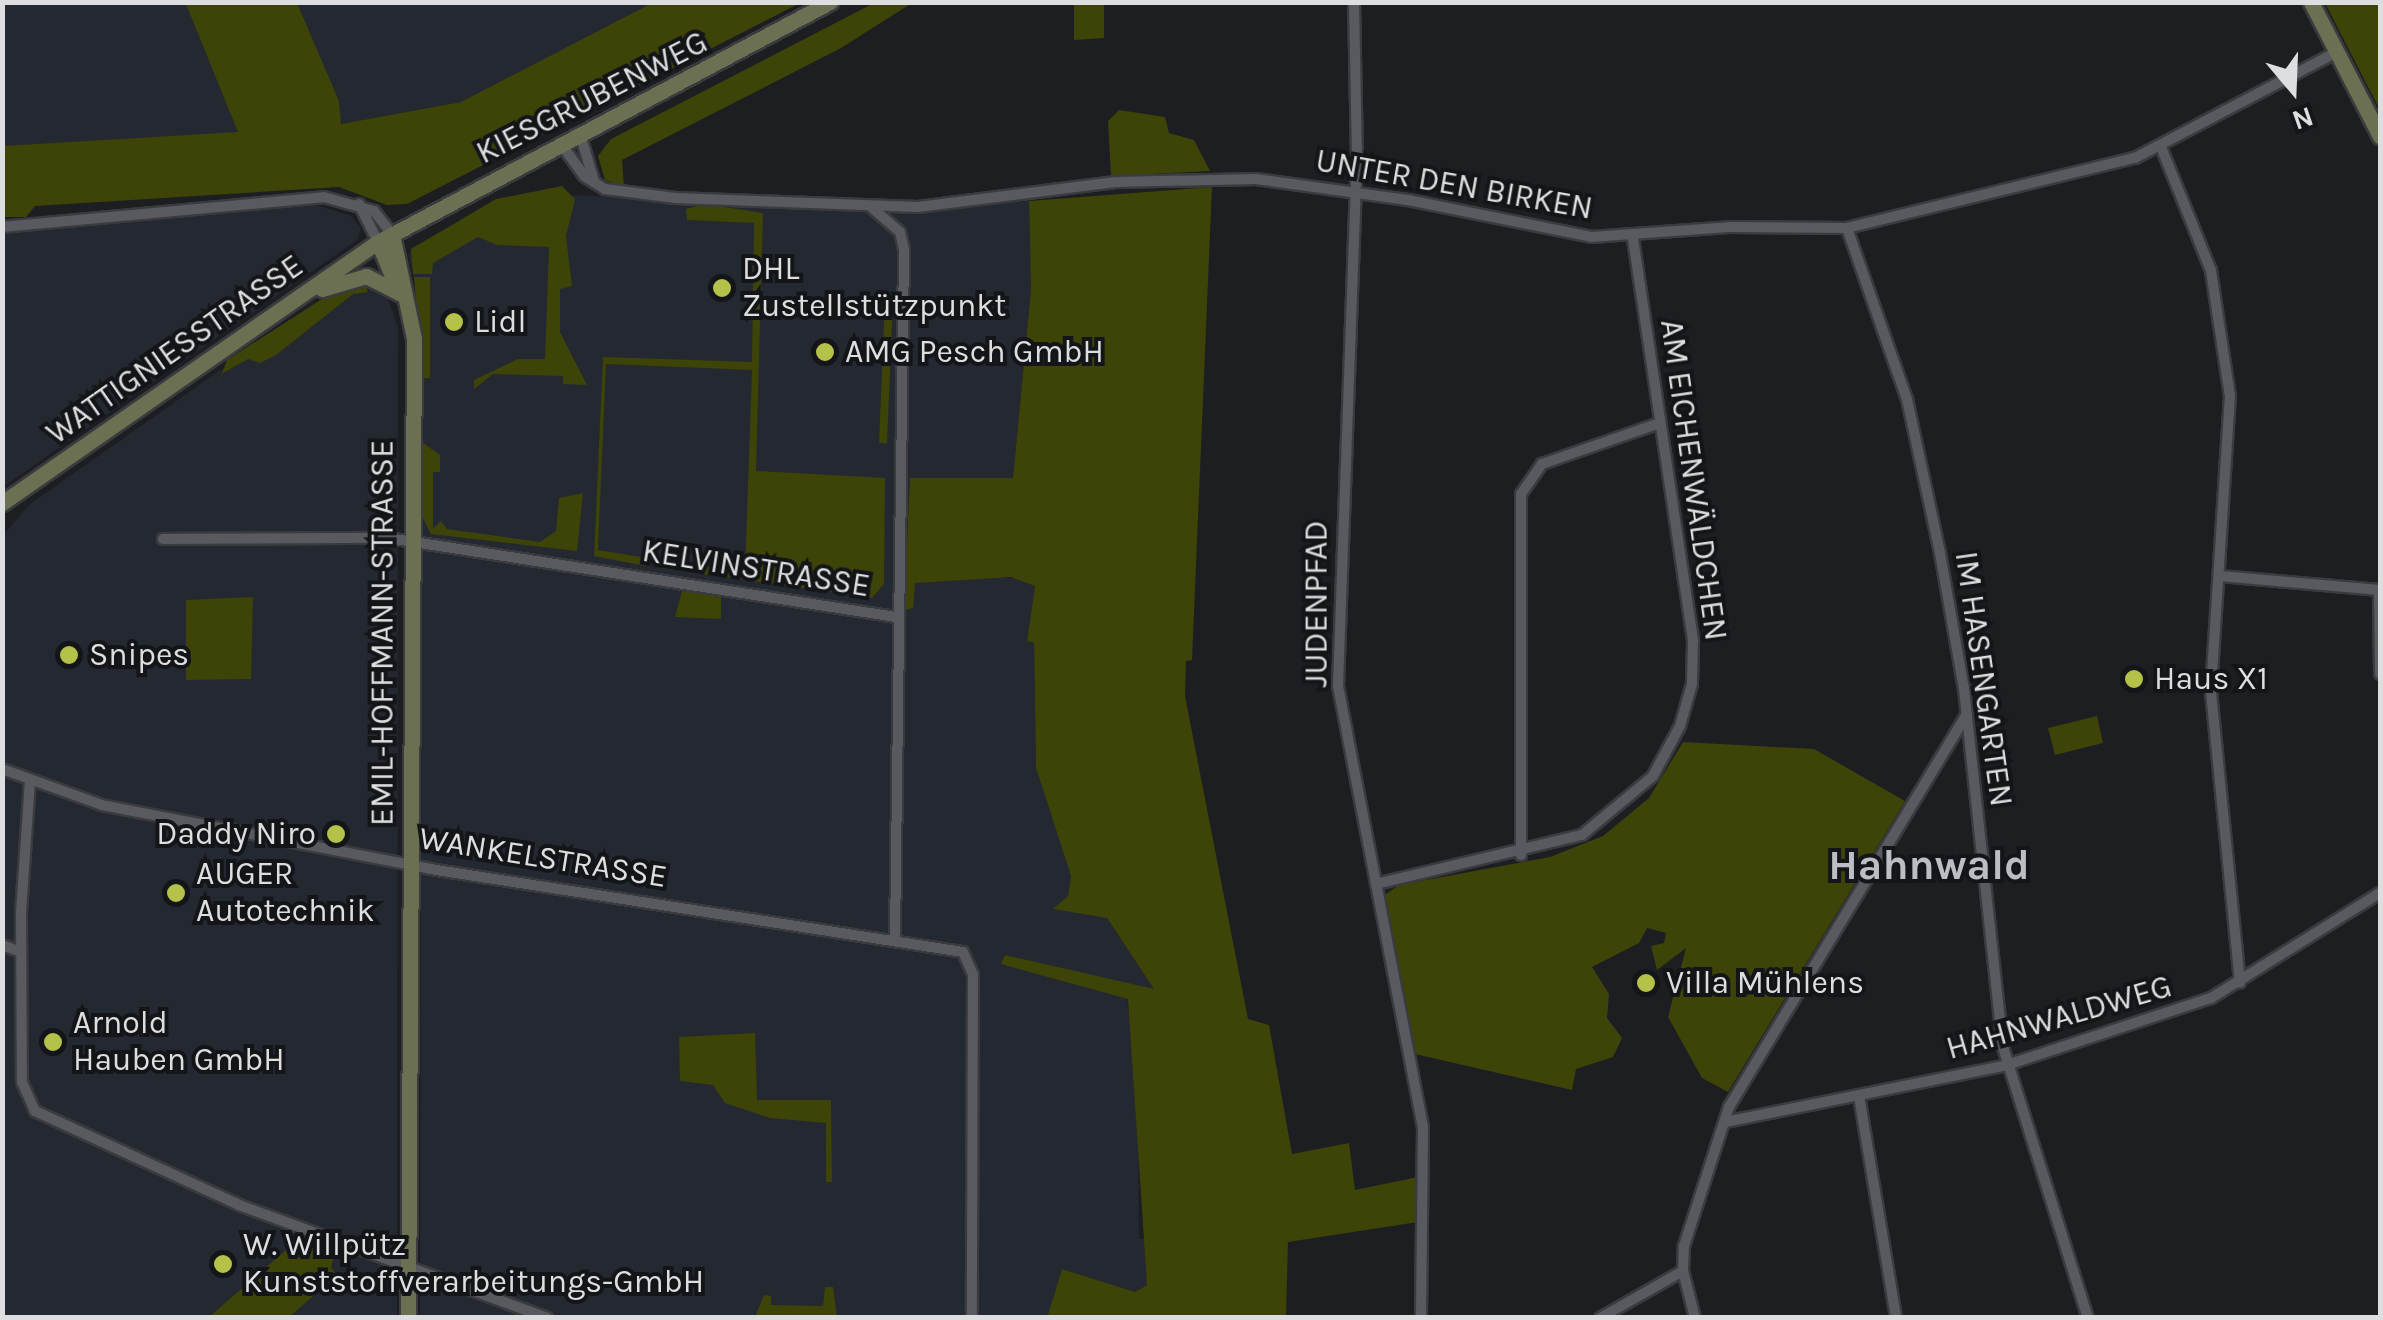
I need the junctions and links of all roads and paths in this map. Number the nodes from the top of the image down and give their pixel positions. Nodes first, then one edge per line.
1 (830, 2) edge
2 (1354, 2) edge
3 (2311, 2) edge
4 (2336, 52) junction
5 (580, 134) junction
6 (2380, 136) edge
7 (561, 144) junction
8 (2162, 147) junction
9 (594, 181) junction
10 (1355, 193) junction
11 (870, 206) junction
12 (2, 227) edge
13 (1847, 228) junction
14 (1633, 237) junction
15 (385, 238) junction
16 (399, 293) junction
17 (291, 302) junction
18 (409, 308) junction
19 (1660, 423) junction
20 (2, 502) edge
21 (163, 539) dead end
22 (411, 540) junction
23 (2219, 576) junction
24 (2380, 590) edge
25 (896, 616) junction
26 (2380, 674) edge
27 (1967, 714) junction
28 (2, 769) edge
29 (30, 780) junction
30 (1520, 855) junction
31 (409, 864) junction
32 (1376, 884) junction
33 (2380, 894) edge
34 (895, 936) junction
35 (2, 945) edge
36 (20, 952) junction
37 (2240, 983) junction
38 (2007, 1064) junction
39 (1859, 1096) junction
40 (1725, 1122) junction
41 (408, 1269) junction
42 (1683, 1271) junction
43 (408, 1318) edge
44 (547, 1318) edge
45 (972, 1318) edge
46 (1421, 1318) edge
47 (1600, 1318) edge
48 (1694, 1318) edge
49 (1896, 1318) edge
50 (2088, 1318) edge

1 - 5 street, KIESGRUBENWEG
2 - 10 street, JUDENPFAD
3 - 4 street
4 - 6 street
4 - 8 street, UNTER DEN BIRKEN
5 - 7 street, KIESGRUBENWEG
5 - 9 street
7 - 9 street
7 - 15 street, KIESGRUBENWEG
8 - 13 street, UNTER DEN BIRKEN
8 - 23 street
9 - 11 street, UNTER DEN BIRKEN
10 - 11 street, UNTER DEN BIRKEN
10 - 14 street, UNTER DEN BIRKEN
10 - 32 street, JUDENPFAD
11 - 25 street
12 - 15 street
13 - 14 street, UNTER DEN BIRKEN
13 - 27 street, IM HASENGARTEN
14 - 19 street, AM EICHENWÄLDCHEN
15 - 16 street
15 - 17 street, WATTIGNIESSTRASSE
15 - 18 street, EMIL-HOFFMANN-STRASSE
16 - 17 street
16 - 18 street
17 - 20 street, WATTIGNIESSTRASSE
18 - 22 street, EMIL-HOFFMANN-STRASSE
19 - 30 street, AM EICHENWÄLDCHEN
19 - 30 street
21 - 22 street, KELVINSTRASSE
22 - 25 street, KELVINSTRASSE
22 - 31 street, EMIL-HOFFMANN-STRASSE
23 - 24 street
23 - 37 street
24 - 26 street
25 - 34 street, KELVINSTRASSE
27 - 38 street, IM HASENGARTEN
27 - 40 street
28 - 29 street, WANKELSTRASSE
29 - 31 street, WANKELSTRASSE
29 - 36 street
30 - 32 street, AM EICHENWÄLDCHEN
31 - 34 street, WANKELSTRASSE
31 - 41 street, EMIL-HOFFMANN-STRASSE
32 - 46 street, JUDENPFAD
33 - 37 street, HAHNWALDWEG
34 - 45 street, WANKELSTRASSE
35 - 36 street
36 - 41 street
37 - 38 street, HAHNWALDWEG
38 - 39 street, HAHNWALDWEG
38 - 50 street, IM HASENGARTEN
39 - 40 street, HAHNWALDWEG
39 - 49 street
40 - 42 street
41 - 43 street, EMIL-HOFFMANN-STRASSE
41 - 44 street
42 - 47 street
42 - 48 street

